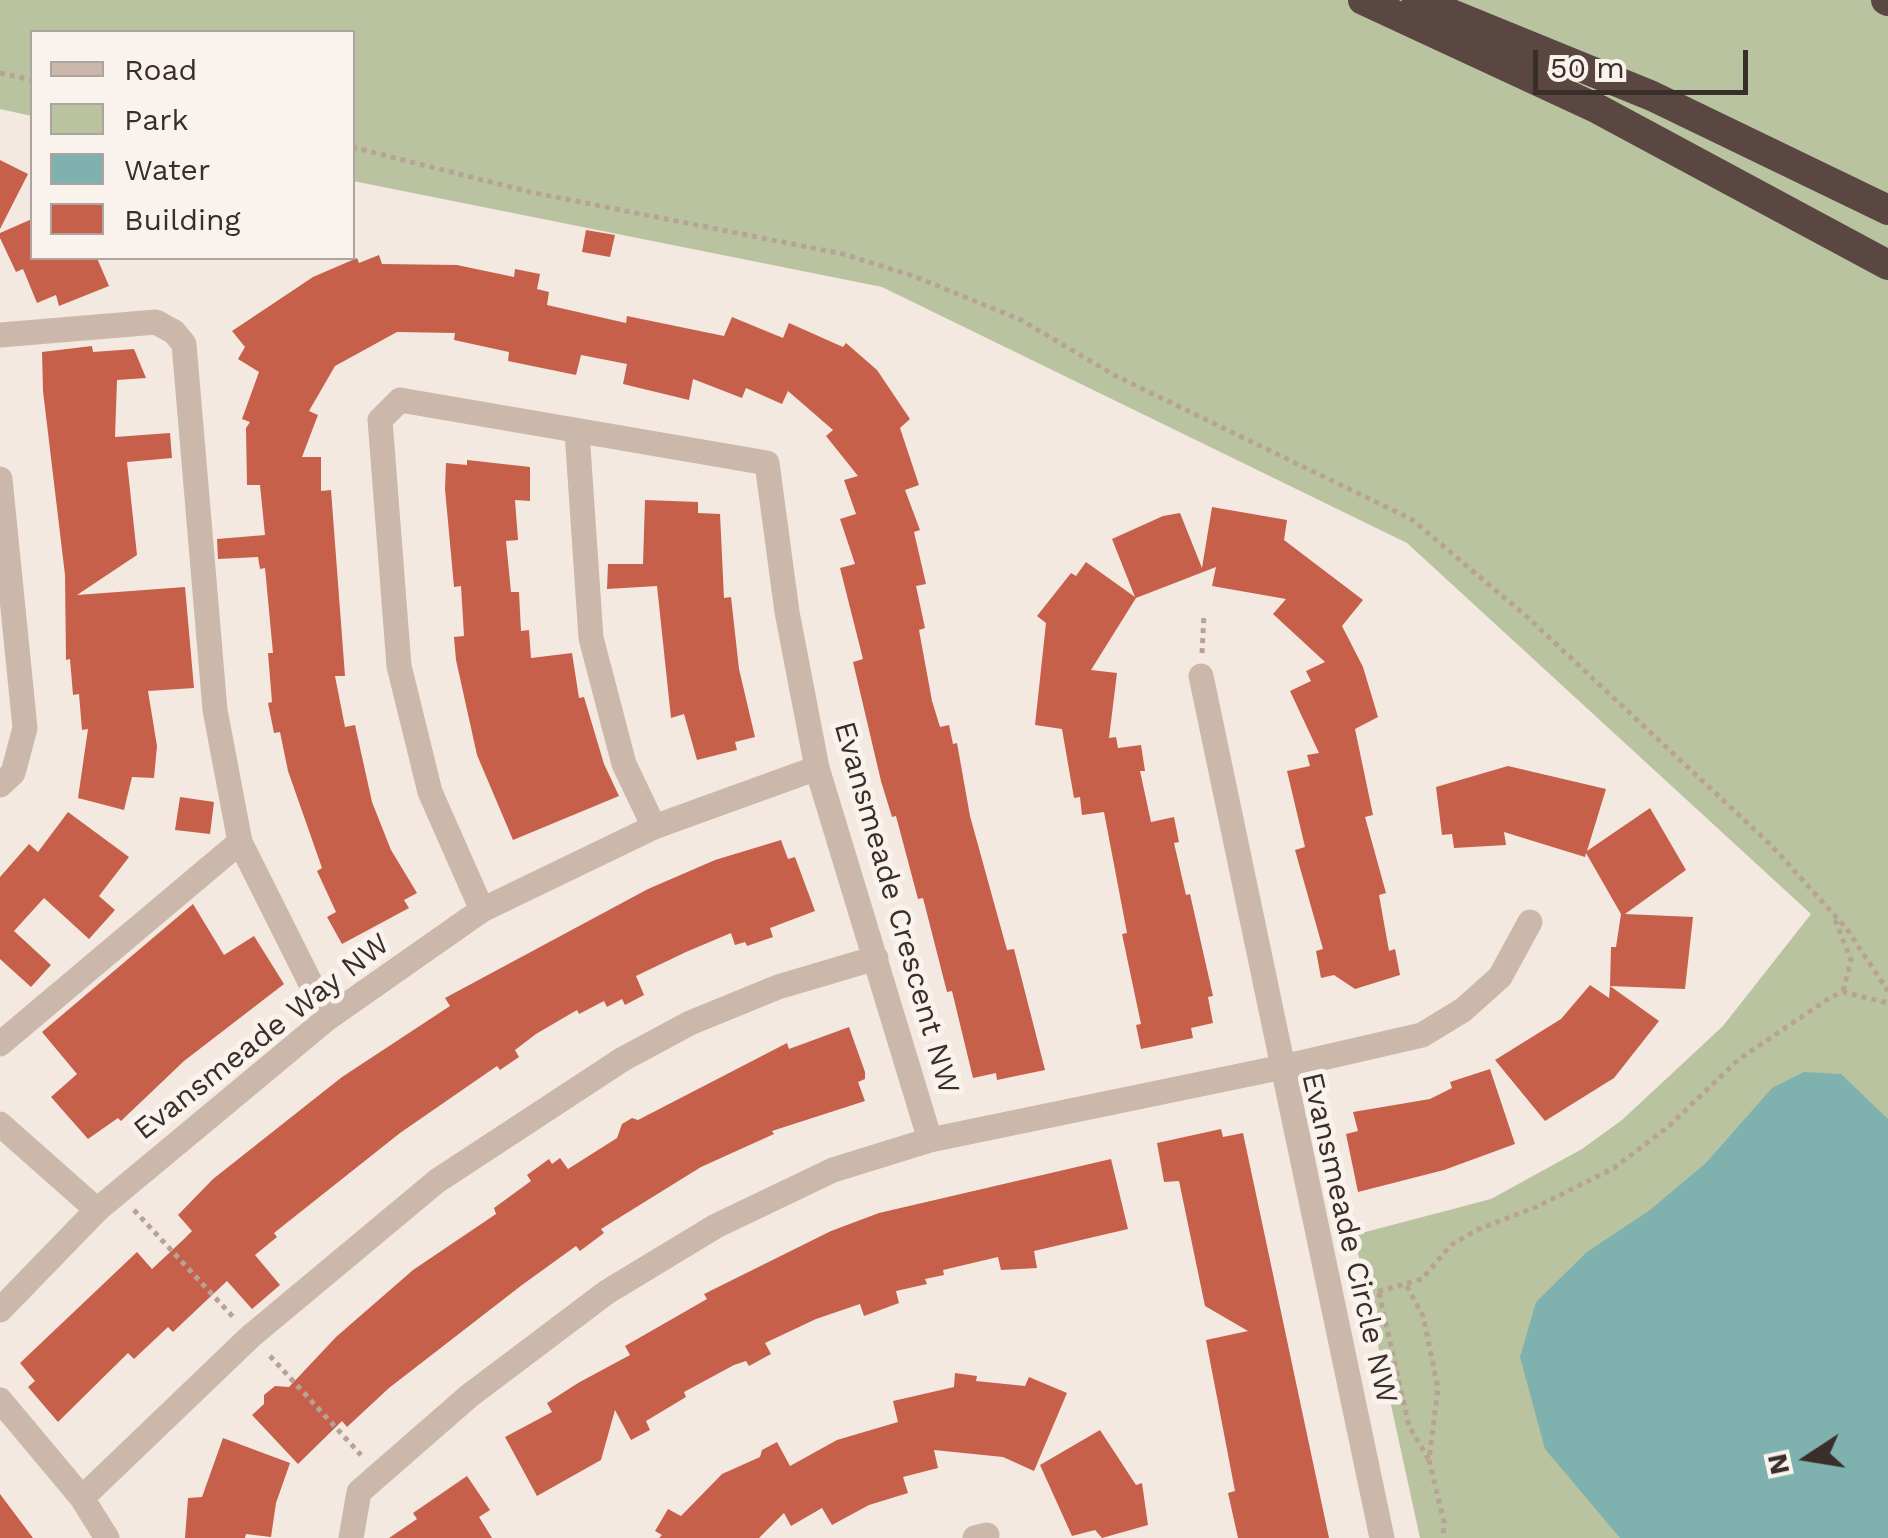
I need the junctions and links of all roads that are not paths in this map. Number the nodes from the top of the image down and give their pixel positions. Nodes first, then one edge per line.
1 (1364, 0) edge
2 (1417, 0) edge
3 (1888, 210) edge
4 (1888, 265) edge
5 (0, 335) edge
6 (577, 432) junction
7 (0, 479) edge
8 (1201, 676) road end
9 (818, 768) junction
10 (0, 785) edge
11 (654, 827) junction
12 (240, 842) junction
13 (482, 910) junction
14 (1530, 922) dead end
15 (876, 958) junction
16 (328, 1018) junction
17 (0, 1044) edge
18 (1284, 1068) junction
19 (0, 1124) edge
20 (930, 1140) junction
21 (97, 1210) junction
22 (0, 1310) edge
23 (0, 1400) edge
24 (82, 1498) junction
25 (108, 1538) edge
26 (351, 1538) edge
27 (1382, 1538) edge

1 - 4 highway
2 - 3 highway
5 - 12 street
6 - 9 street, Evansmeade Crescent NW
6 - 11 street
6 - 13 street, Evansmeade Crescent NW
7 - 10 street
8 - 18 street
9 - 11 street, Evansmeade Way NW
9 - 15 street, Evansmeade Crescent NW
11 - 13 street, Evansmeade Way NW
12 - 16 street
12 - 17 street
13 - 16 street, Evansmeade Way NW
14 - 18 street
15 - 20 street, Evansmeade Crescent NW
15 - 24 street
16 - 21 street, Evansmeade Way NW
18 - 20 street, Evansmeade Circle NW
18 - 27 street, Evansmeade Circle NW
19 - 21 street
20 - 26 street, Evansmeade Circle NW
21 - 22 street, Evansmeade Way NW
23 - 24 street
24 - 25 street

